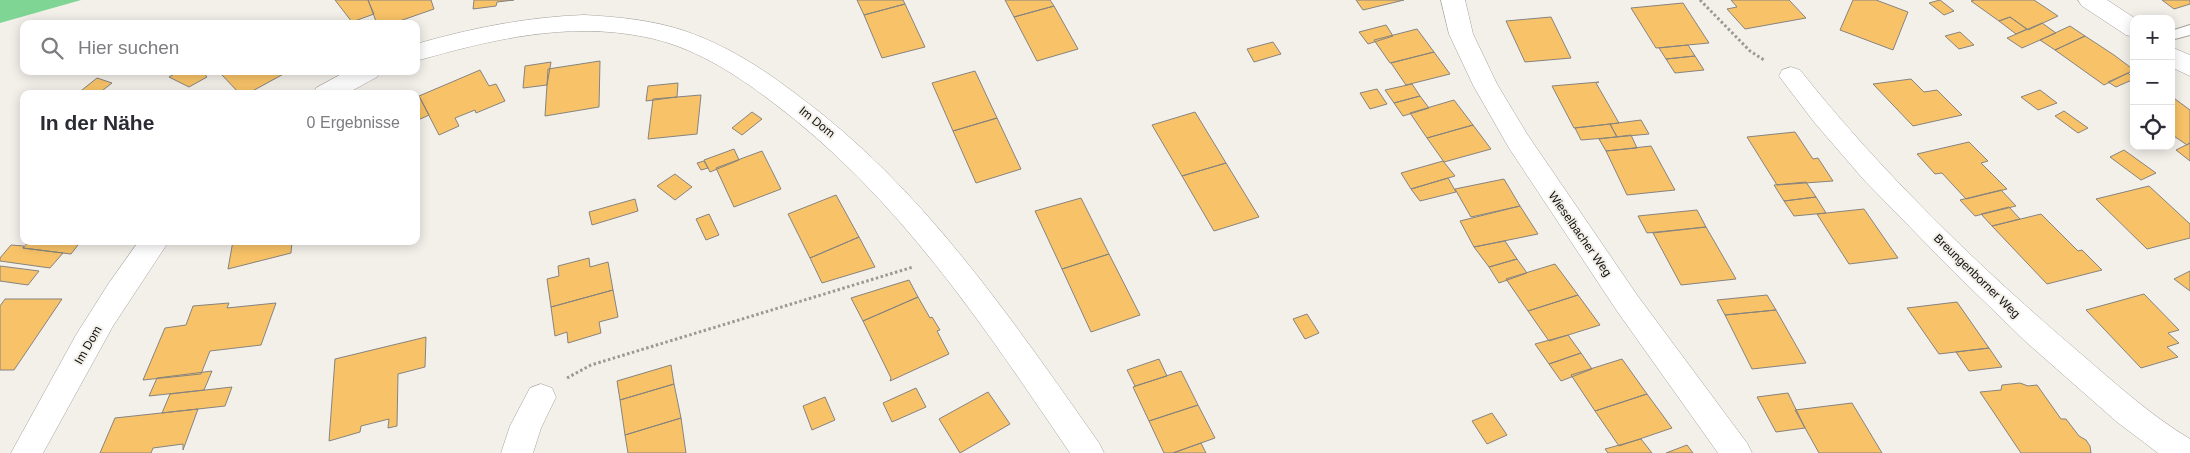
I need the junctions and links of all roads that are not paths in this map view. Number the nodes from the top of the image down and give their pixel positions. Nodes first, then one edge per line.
1 (1454, 0) edge
2 (2090, 0) edge
3 (2130, 26) edge
4 (2190, 30) edge
5 (2175, 35) edge
6 (420, 52) edge
7 (2175, 57) edge
8 (2190, 67) edge
9 (361, 75) edge
10 (1791, 76) road end
11 (332, 90) edge
12 (152, 245) edge
13 (541, 398) road end
14 (27, 453) edge
15 (517, 453) edge
16 (1088, 453) edge
17 (1736, 453) edge
18 (2185, 453) edge

1 - 17 street, Wieselbacher Weg
2 - 3 street
4 - 5 lane
6 - 16 street, Im Dom
7 - 8 street
9 - 11 street
10 - 18 street, Breungenborner Weg
12 - 14 street, Im Dom
13 - 15 street

